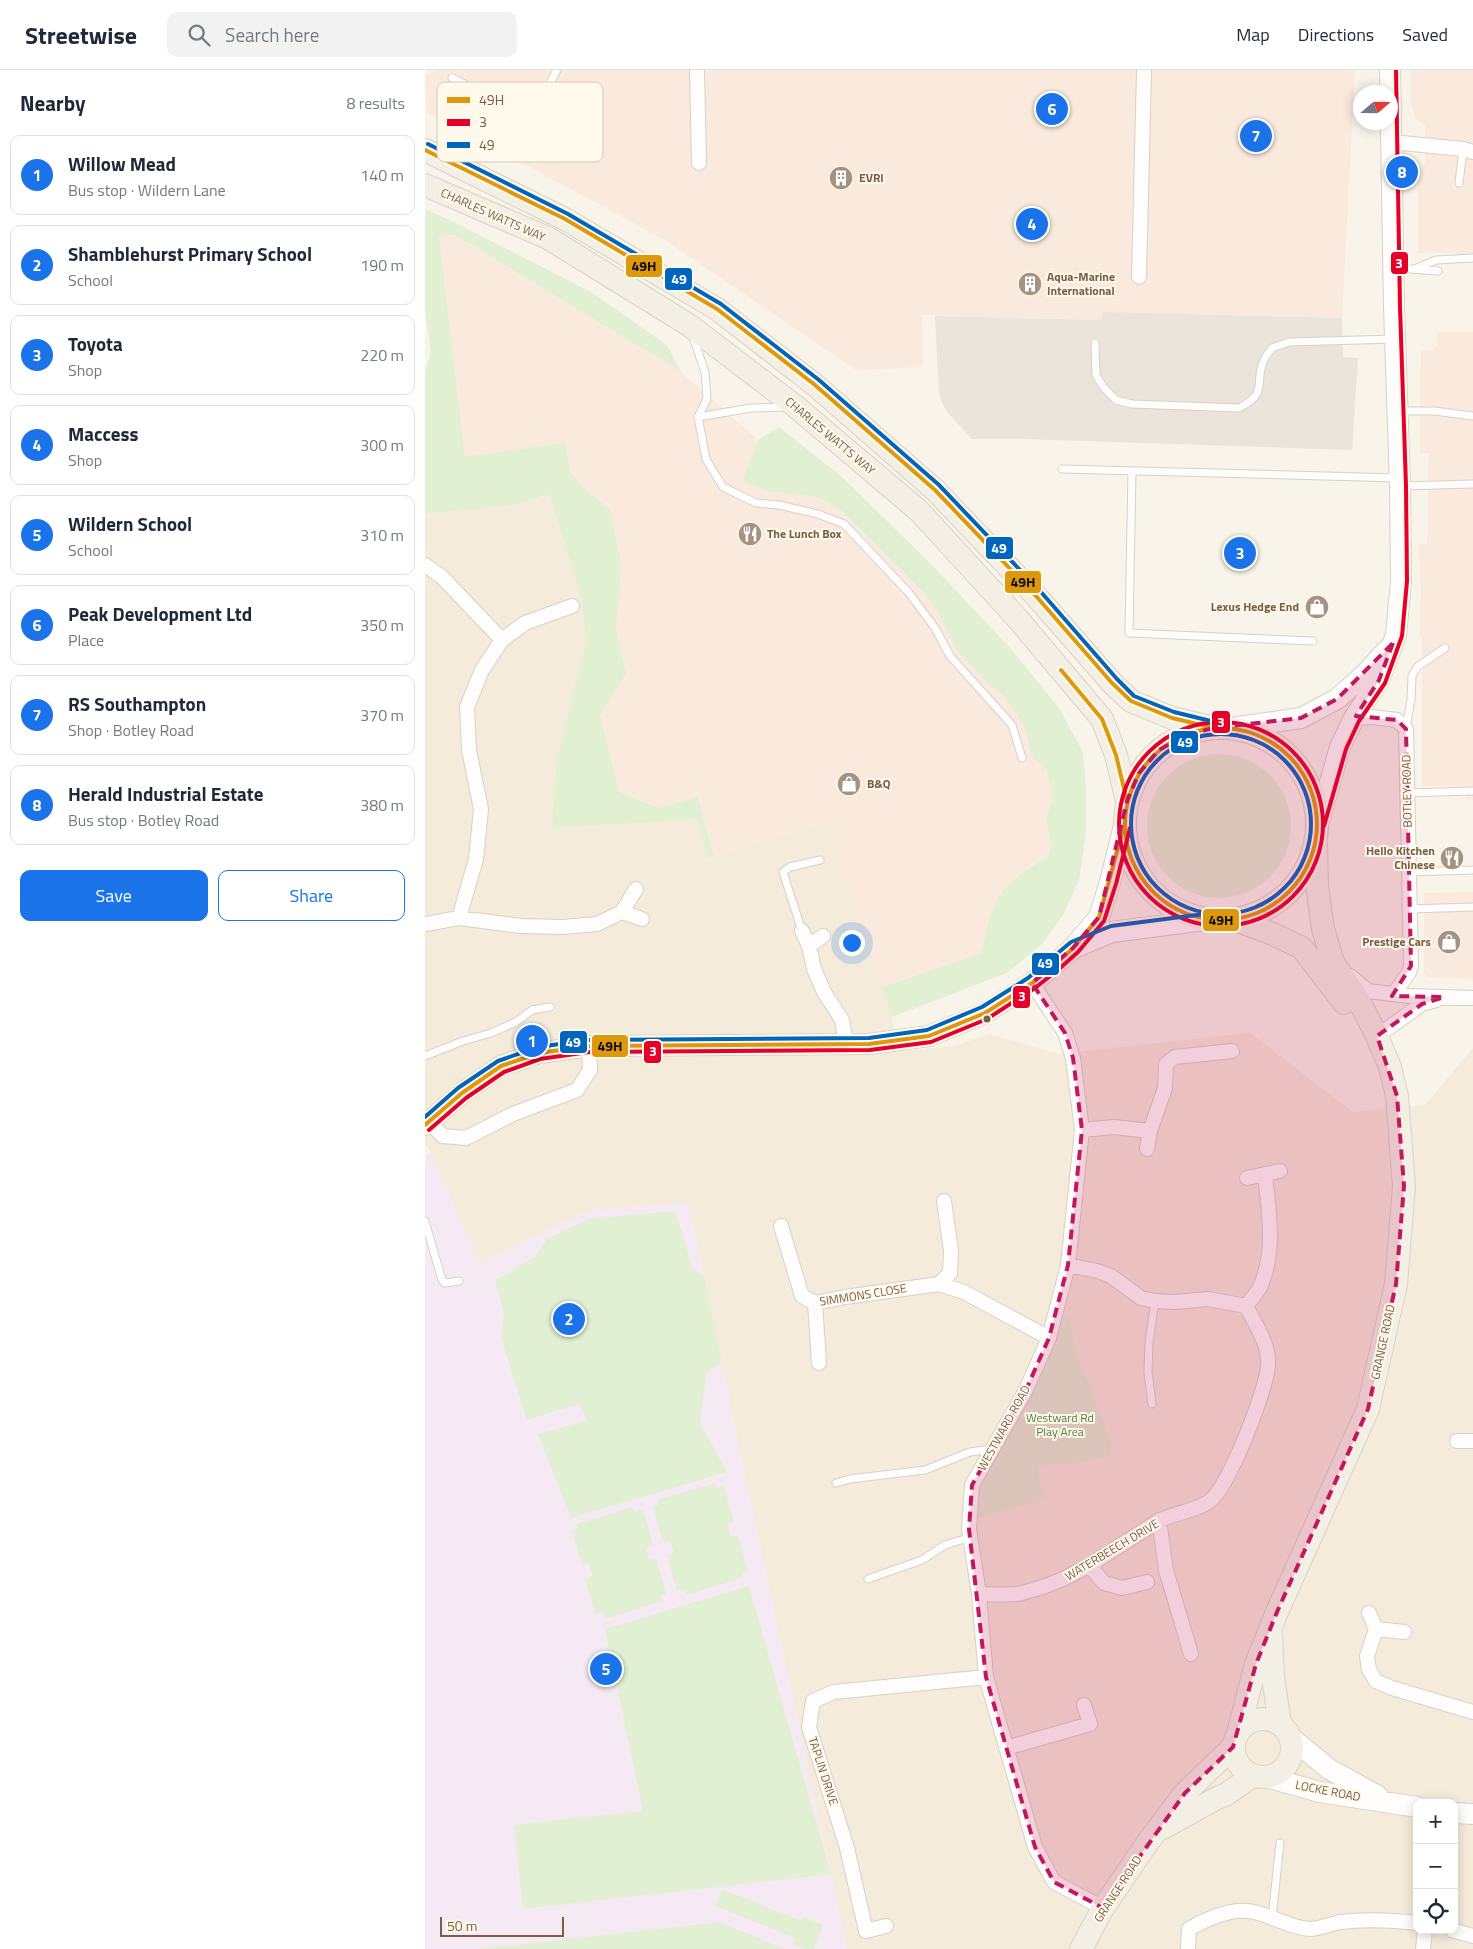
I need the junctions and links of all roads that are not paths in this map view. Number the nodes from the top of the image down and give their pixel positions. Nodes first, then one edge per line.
1 (557, 70) edge
2 (697, 70) edge
3 (1144, 70) edge
4 (1391, 70) edge
5 (452, 78) dead end
6 (460, 82) edge
7 (551, 82) edge
8 (1392, 142) junction
9 (425, 150) edge
10 (1468, 150) edge
11 (437, 156) edge
12 (449, 162) edge
13 (699, 163) dead end
14 (1459, 183) dead end
15 (425, 185) edge
16 (1473, 258) edge
17 (1393, 267) junction
18 (1415, 269) junction
19 (1438, 271) dead end
20 (1139, 277) dead end
21 (689, 325) junction
22 (1395, 339) junction
23 (1095, 343) dead end
24 (795, 406) junction
25 (1398, 411) junction
26 (1472, 416) edge
27 (698, 417) junction
28 (1062, 469) dead end
29 (1133, 471) junction
30 (1400, 482) junction
31 (1473, 484) edge
32 (425, 565) edge
33 (572, 606) dead end
34 (502, 640) junction
35 (1313, 641) dead end
36 (1393, 643) junction
37 (1445, 648) dead end
38 (1354, 718) junction
39 (1223, 728) junction
40 (1406, 729) junction
41 (1022, 758) dead end
42 (1473, 791) edge
43 (1407, 793) junction
44 (1127, 801) junction
45 (1124, 826) junction
46 (1317, 834) junction
47 (820, 860) dead end
48 (1473, 870) edge
49 (1409, 872) junction
50 (636, 889) dead end
51 (1473, 908) edge
52 (1410, 909) junction
53 (622, 912) junction
54 (459, 918) junction
55 (642, 919) dead end
56 (1205, 920) junction
57 (1235, 920) junction
58 (425, 924) edge
59 (802, 931) joint
60 (823, 936) dead end
61 (809, 946) junction
62 (1073, 948) junction
63 (1333, 962) junction
64 (1032, 983) junction
65 (1394, 994) junction
66 (1444, 997) junction
67 (1473, 998) edge
68 (550, 1007) dead end
69 (1377, 1036) junction
70 (846, 1044) junction
71 (589, 1046) junction
72 (1232, 1051) dead end
73 (425, 1056) edge
74 (427, 1123) edge
75 (1081, 1130) junction
76 (1150, 1131) junction
77 (1147, 1149) dead end
78 (1280, 1171) dead end
79 (1265, 1175) junction
80 (1247, 1178) dead end
81 (944, 1201) dead end
82 (425, 1221) edge
83 (781, 1226) dead end
84 (1068, 1265) junction
85 (459, 1281) dead end
86 (939, 1284) junction
87 (1155, 1301) junction
88 (815, 1303) junction
89 (1247, 1306) junction
90 (1049, 1338) junction
91 (819, 1363) dead end
92 (1152, 1404) dead end
93 (1457, 1441) dead end
94 (1473, 1441) edge
95 (993, 1449) junction
96 (836, 1483) dead end
97 (1159, 1520) junction
98 (971, 1538) junction
99 (1090, 1566) junction
100 (868, 1579) dead end
101 (1147, 1582) dead end
102 (979, 1594) junction
103 (1369, 1613) dead end
104 (1376, 1629) junction
105 (1271, 1631) junction
106 (1404, 1632) dead end
107 (1191, 1654) dead end
108 (986, 1677) junction
109 (1084, 1705) dead end
110 (1473, 1712) edge
111 (1285, 1731) junction
112 (1236, 1738) junction
113 (1006, 1748) junction
114 (1260, 1776) junction
115 (1390, 1803) junction
116 (1413, 1806) edge
117 (1458, 1813) edge
118 (1473, 1814) edge
119 (1158, 1831) junction
120 (1280, 1843) dead end
121 (1103, 1908) junction
122 (1272, 1919) junction
123 (1413, 1922) edge
124 (886, 1926) dead end
125 (1458, 1932) edge
126 (1425, 1934) edge
127 (1473, 1936) edge
128 (1081, 1949) edge
129 (1188, 1949) edge
130 (1423, 1949) edge

1 - 7 lane
2 - 13 street
3 - 20 street
4 - 8 street
5 - 6 lane
8 - 10 street
8 - 17 street
9 - 11 main road, CHARLES WATTS WAY
10 - 14 lane
12 - 39 main road, CHARLES WATTS WAY
15 - 21 main road, CHARLES WATTS WAY
16 - 18 lane
17 - 18 lane
17 - 22 street
18 - 19 lane
21 - 24 main road, CHARLES WATTS WAY
21 - 27 lane
22 - 23 lane
22 - 25 street
24 - 27 lane
24 - 44 main road, CHARLES WATTS WAY
25 - 26 lane
25 - 30 street
27 - 41 lane
28 - 29 lane
29 - 30 lane
29 - 35 lane
30 - 31 lane
30 - 36 street
32 - 34 street
33 - 34 street
34 - 54 street
36 - 38 street
36 - 39 street
37 - 40 lane
38 - 40 street
38 - 46 street
39 - 44 main road
39 - 46 main road, CHARLES WATTS WAY
40 - 43 street, BOTLEY ROAD
42 - 43 lane
43 - 49 street, BOTLEY ROAD
44 - 45 main road
45 - 56 main road
45 - 62 street
46 - 57 main road
46 - 63 main road, GRANGE ROAD
47 - 59 lane
48 - 49 lane
49 - 52 street, BOTLEY ROAD
50 - 53 street
51 - 52 lane
52 - 65 street, BOTLEY ROAD
53 - 54 street
53 - 55 street
54 - 58 street
56 - 57 main road
56 - 62 street
57 - 69 main road, GRANGE ROAD
59 - 61 street
60 - 61 street
61 - 70 street
62 - 64 street
63 - 65 street
63 - 69 main road, GRANGE ROAD
64 - 70 street
64 - 75 street, WESTWARD ROAD
65 - 66 street
66 - 67 street
66 - 69 street
68 - 73 lane
69 - 105 main road, GRANGE ROAD
70 - 71 street
71 - 74 street
71 - 74 street
72 - 76 street
75 - 76 street
75 - 84 street, WESTWARD ROAD
76 - 77 street
78 - 79 street
79 - 80 street
79 - 89 street
81 - 86 street
82 - 85 lane
83 - 88 street, SIMMONS CLOSE
84 - 87 street
84 - 90 street, WESTWARD ROAD
86 - 88 street, SIMMONS CLOSE
86 - 90 street, SIMMONS CLOSE
87 - 89 street
87 - 92 lane
88 - 91 street
89 - 97 street, WATERBEECH DRIVE
90 - 95 street, WESTWARD ROAD
93 - 94 street
95 - 96 lane
95 - 98 street, WESTWARD ROAD
97 - 99 street, WATERBEECH DRIVE
97 - 107 street
98 - 100 lane
98 - 102 street, WESTWARD ROAD
99 - 101 street
99 - 102 street, WATERBEECH DRIVE
102 - 108 street, WESTWARD ROAD
103 - 104 street
104 - 106 street
104 - 110 street
105 - 111 main road, GRANGE ROAD
105 - 112 main road, GRANGE ROAD
108 - 113 street, WESTWARD ROAD
108 - 124 street, TAPLIN DRIVE
109 - 113 street
111 - 112 main road
111 - 114 main road
111 - 115 street, LOCKE ROAD
112 - 114 main road
112 - 119 main road, GRANGE ROAD
113 - 121 street, WESTWARD ROAD
114 - 115 street, LOCKE ROAD
114 - 119 main road, GRANGE ROAD
115 - 116 street, LOCKE ROAD
117 - 118 street
119 - 121 main road, GRANGE ROAD
120 - 122 lane
121 - 128 main road, GRANGE ROAD
122 - 123 street
122 - 129 street
125 - 127 street
126 - 130 street

